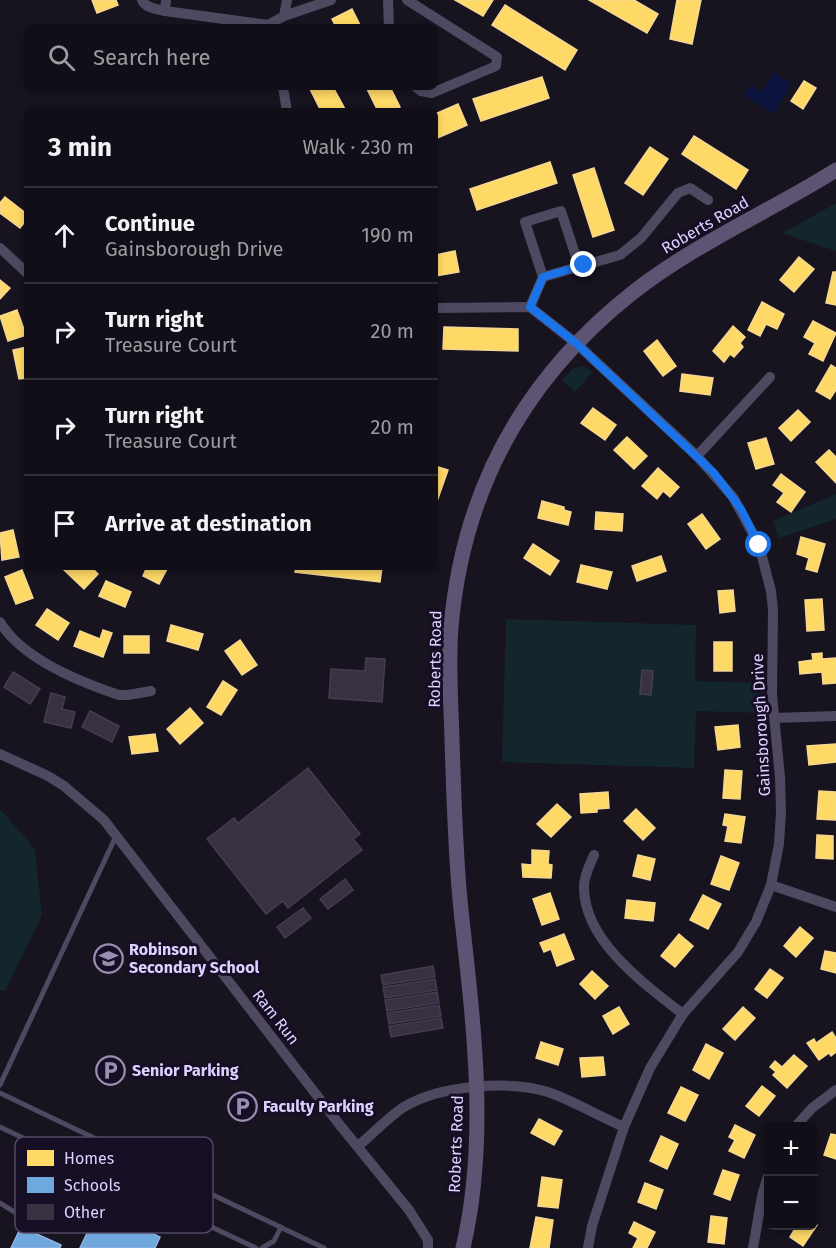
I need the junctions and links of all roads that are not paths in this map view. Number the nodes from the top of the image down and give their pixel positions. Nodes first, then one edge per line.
1 (142, 0) edge
2 (287, 0) edge
3 (331, 0) edge
4 (388, 0) edge
5 (407, 0) edge
6 (165, 5) edge
7 (284, 16) junction
8 (258, 24) edge
9 (271, 24) edge
10 (389, 24) edge
11 (284, 90) edge
12 (420, 90) edge
13 (286, 108) edge
14 (836, 170) edge
15 (708, 200) dead end
16 (0, 248) edge
17 (579, 266) junction
18 (24, 270) edge
19 (543, 277) junction
20 (530, 307) junction
21 (438, 308) edge
22 (577, 344) junction
23 (770, 377) dead end
24 (697, 456) junction
25 (0, 622) edge
26 (151, 691) dead end
27 (836, 716) edge
28 (774, 718) junction
29 (0, 754) edge
30 (117, 835) junction
31 (594, 855) dead end
32 (771, 885) junction
33 (836, 907) edge
34 (684, 1014) junction
35 (0, 1085) edge
36 (476, 1086) junction
37 (836, 1090) edge
38 (0, 1093) edge
39 (800, 1122) edge
40 (624, 1126) junction
41 (0, 1127) edge
42 (21, 1137) edge
43 (92, 1137) edge
44 (358, 1146) junction
45 (764, 1189) edge
46 (213, 1195) edge
47 (0, 1203) edge
48 (15, 1211) edge
49 (281, 1227) junction
50 (213, 1228) edge
51 (256, 1248) edge
52 (262, 1248) edge
53 (324, 1248) edge
54 (428, 1248) edge
55 (464, 1248) edge
56 (588, 1248) edge
57 (753, 1248) edge

1 - 6 street
2 - 7 street
3 - 7 street
4 - 10 street
5 - 12 street
6 - 8 street
7 - 9 street
11 - 13 street
14 - 22 main road, Roberts Road
15 - 17 street
16 - 18 street
17 - 19 street
17 - 19 street
19 - 20 street
20 - 21 street
20 - 22 street, Gainsborough Drive
22 - 24 street, Gainsborough Drive
22 - 36 main road, Roberts Road
23 - 24 street
24 - 28 street, Gainsborough Drive
25 - 26 street
27 - 28 street
28 - 32 street, Gainsborough Drive
29 - 30 street, Ram Run
30 - 35 lane
30 - 44 street, Ram Run
31 - 34 street
32 - 33 street
32 - 34 street, Gainsborough Drive
34 - 40 street, Gainsborough Drive
36 - 40 street
36 - 44 street
36 - 55 main road, Roberts Road
37 - 39 street
38 - 43 lane
40 - 56 street, Gainsborough Drive
41 - 42 lane
44 - 54 street, Ram Run
45 - 57 street
46 - 49 lane
47 - 48 lane
49 - 52 lane
49 - 53 lane
50 - 51 lane

